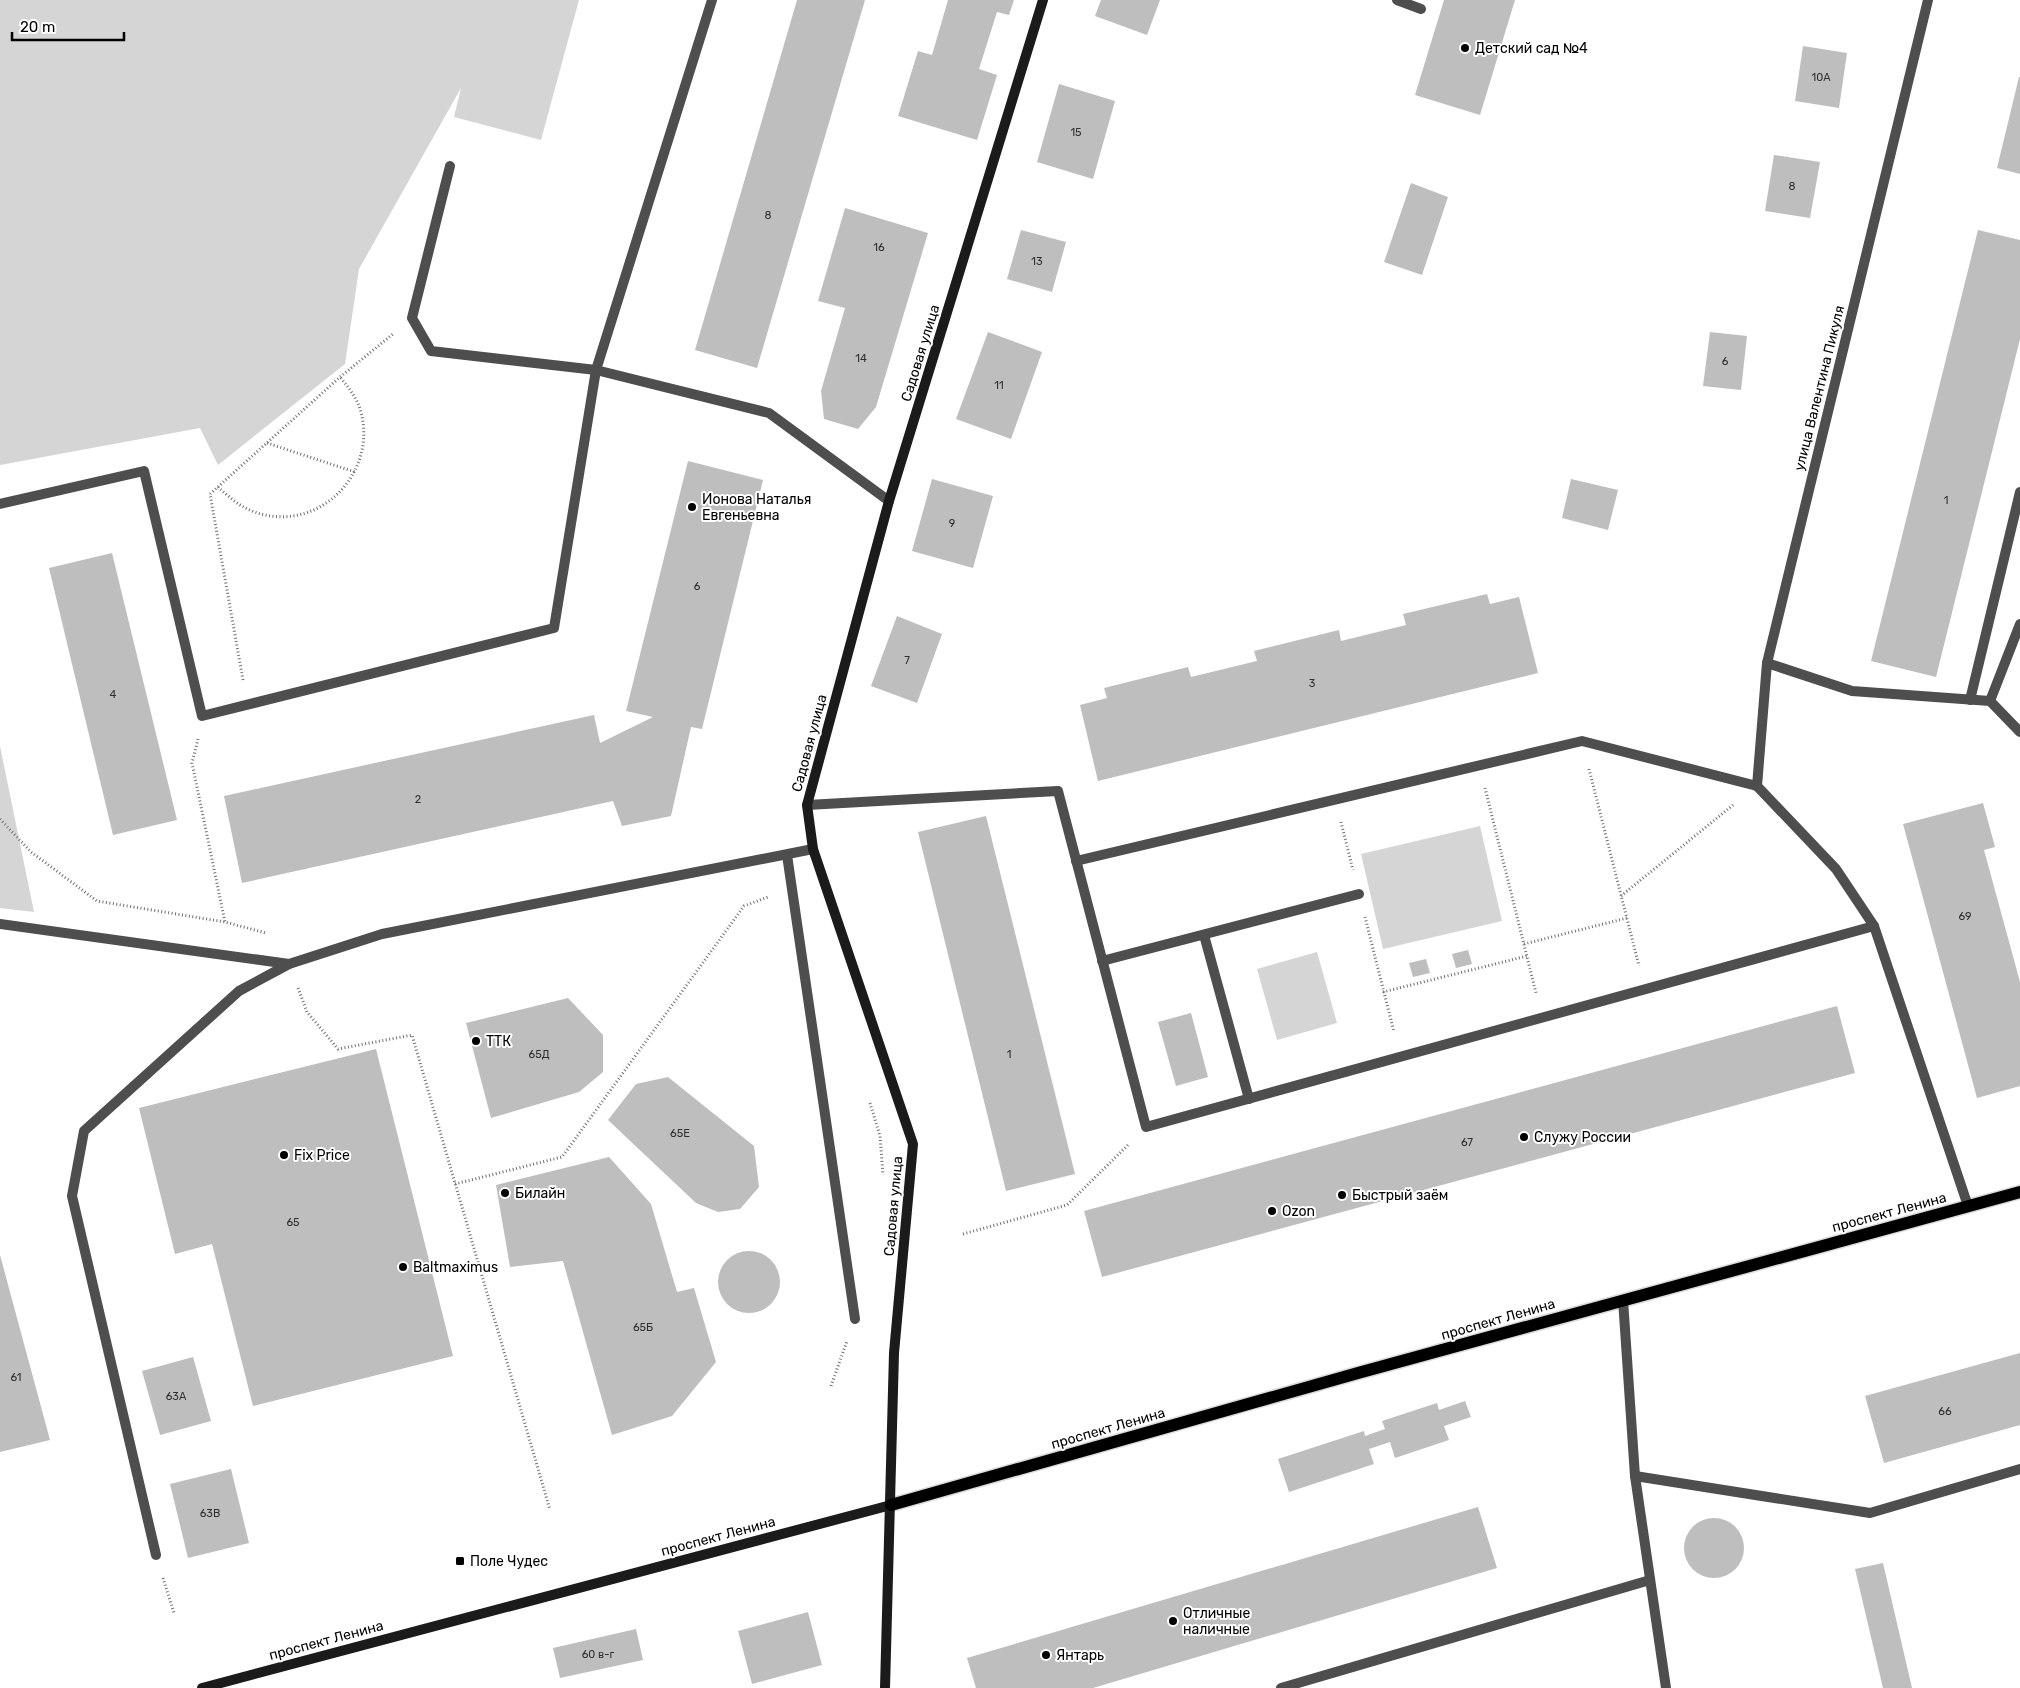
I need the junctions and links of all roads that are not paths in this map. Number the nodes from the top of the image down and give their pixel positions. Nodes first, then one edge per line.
1 (712, 0) edge
2 (1043, 0) edge
3 (1397, 0) edge
4 (1928, 0) edge
5 (1421, 9) dead end
6 (450, 166) dead end
7 (596, 370) junction
8 (2020, 492) edge
9 (889, 501) junction
10 (0, 504) edge
11 (2020, 624) edge
12 (1766, 663) junction
13 (1970, 700) junction
14 (1990, 701) junction
15 (2020, 732) edge
16 (1757, 786) junction
17 (807, 805) junction
18 (813, 849) junction
19 (787, 855) junction
20 (1076, 861) junction
21 (1359, 894) road end
22 (0, 924) edge
23 (1874, 926) junction
24 (1204, 935) junction
25 (1102, 961) junction
26 (289, 964) junction
27 (1249, 1099) junction
28 (2020, 1192) edge
29 (1968, 1206) junction
30 (1623, 1300) junction
31 (855, 1319) dead end
32 (2020, 1469) edge
33 (1635, 1476) junction
34 (891, 1505) junction
35 (156, 1555) road end
36 (1650, 1580) junction
37 (202, 1688) edge
38 (886, 1688) edge
39 (1281, 1688) edge
40 (1666, 1688) edge

1 - 7 street
2 - 9 street, Садовая улица
3 - 5 street
4 - 12 street, улица Валентина Пикуля
6 - 7 street
7 - 9 street
7 - 10 street
8 - 13 street
9 - 17 street, Садовая улица
11 - 14 street
12 - 13 street
12 - 16 street, улица Валентина Пикуля
13 - 14 street
14 - 15 street
16 - 20 street
16 - 23 street
17 - 18 street, Садовая улица
17 - 20 street
18 - 19 street
18 - 34 street, Садовая улица
19 - 26 street
19 - 31 street
20 - 25 street
21 - 24 street
22 - 26 street
23 - 27 street
23 - 29 street
24 - 25 street
24 - 27 street
25 - 27 street
26 - 35 street
28 - 29 main road, проспект Ленина
29 - 30 main road, проспект Ленина
30 - 33 street
30 - 34 main road, проспект Ленина
32 - 33 street
33 - 36 street
34 - 37 street, проспект Ленина
34 - 38 street, Садовая улица
36 - 39 street
36 - 40 street

